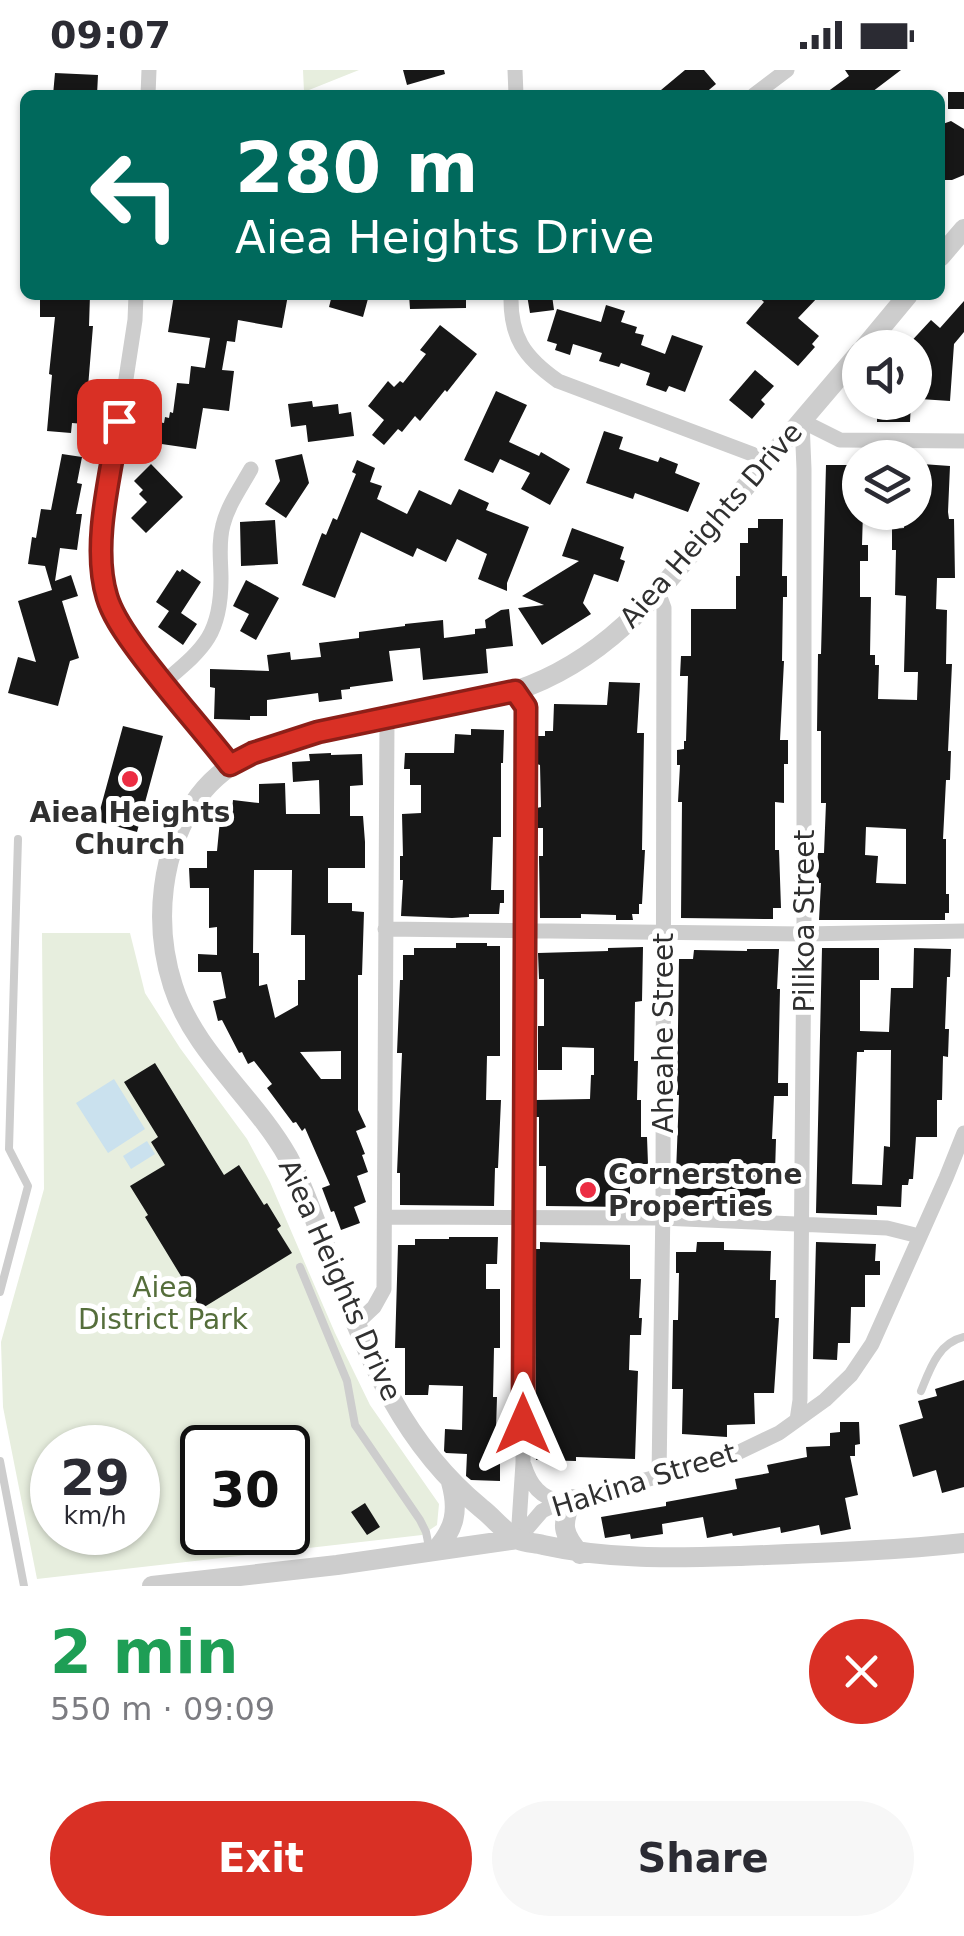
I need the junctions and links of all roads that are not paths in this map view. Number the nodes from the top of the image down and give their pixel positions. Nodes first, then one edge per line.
1 (787, 70) edge
2 (761, 90) edge
3 (964, 229) edge
4 (945, 251) edge
5 (136, 300) edge
6 (511, 300) edge
7 (904, 300) edge
8 (879, 330) edge
9 (842, 374) edge
10 (802, 422) junction
11 (964, 441) edge
12 (766, 462) junction
13 (251, 469) dead end
14 (658, 592) junction
15 (163, 683) junction
16 (515, 691) junction
17 (387, 719) junction
18 (230, 765) junction
19 (18, 839) dead end
20 (385, 929) junction
21 (524, 929) junction
22 (664, 931) junction
23 (964, 932) edge
24 (804, 934) junction
25 (4, 1111) edge
26 (964, 1133) edge
27 (386, 1217) junction
28 (524, 1217) junction
29 (662, 1218) junction
30 (801, 1224) junction
31 (919, 1236) junction
32 (300, 1267) dead end
33 (0, 1292) edge
34 (356, 1323) junction
35 (964, 1337) edge
36 (921, 1391) dead end
37 (797, 1420) junction
38 (0, 1461) edge
39 (523, 1462) junction
40 (658, 1476) junction
41 (451, 1482) junction
42 (566, 1500) junction
43 (518, 1539) junction
44 (964, 1543) edge
45 (432, 1551) junction
46 (580, 1554) junction
47 (321, 1576) edge
48 (24, 1586) edge
49 (152, 1586) edge

1 - 2 street
3 - 4 street
5 - 15 street
6 - 12 street
7 - 8 street, Aiea Heights Drive
9 - 10 street, Aiea Heights Drive
10 - 11 street
10 - 12 street, Aiea Heights Drive
10 - 24 street, Pilikoa Street
12 - 14 street, Aiea Heights Drive
13 - 15 street
14 - 16 street, Aiea Heights Drive
14 - 22 street, Aheahe Street
15 - 18 street
16 - 17 street, Aiea Heights Drive
16 - 21 street
17 - 18 street, Aiea Heights Drive
17 - 20 street
18 - 34 street, Aiea Heights Drive
19 - 25 lane
20 - 21 street
20 - 27 street
21 - 22 street
21 - 28 street
22 - 24 street
22 - 29 street, Aheahe Street
23 - 24 street
24 - 30 street, Pilikoa Street
25 - 33 lane
26 - 31 street, Hakina Street
27 - 28 street
27 - 34 street
28 - 29 street
28 - 39 street
29 - 30 street
29 - 40 street, Aheahe Street
30 - 31 street
30 - 37 street, Pilikoa Street
31 - 37 street, Hakina Street
32 - 45 lane
34 - 41 street, Aiea Heights Drive
35 - 36 lane
37 - 40 street, Hakina Street
38 - 48 lane
39 - 42 street
39 - 43 street
40 - 42 street, Hakina Street
41 - 43 street, Aiea Heights Drive
41 - 45 street
42 - 43 street, Hakina Street
42 - 46 street
43 - 45 street
43 - 46 street, Aiea Heights Drive
44 - 46 street, Aiea Heights Drive
45 - 47 street
47 - 49 street

